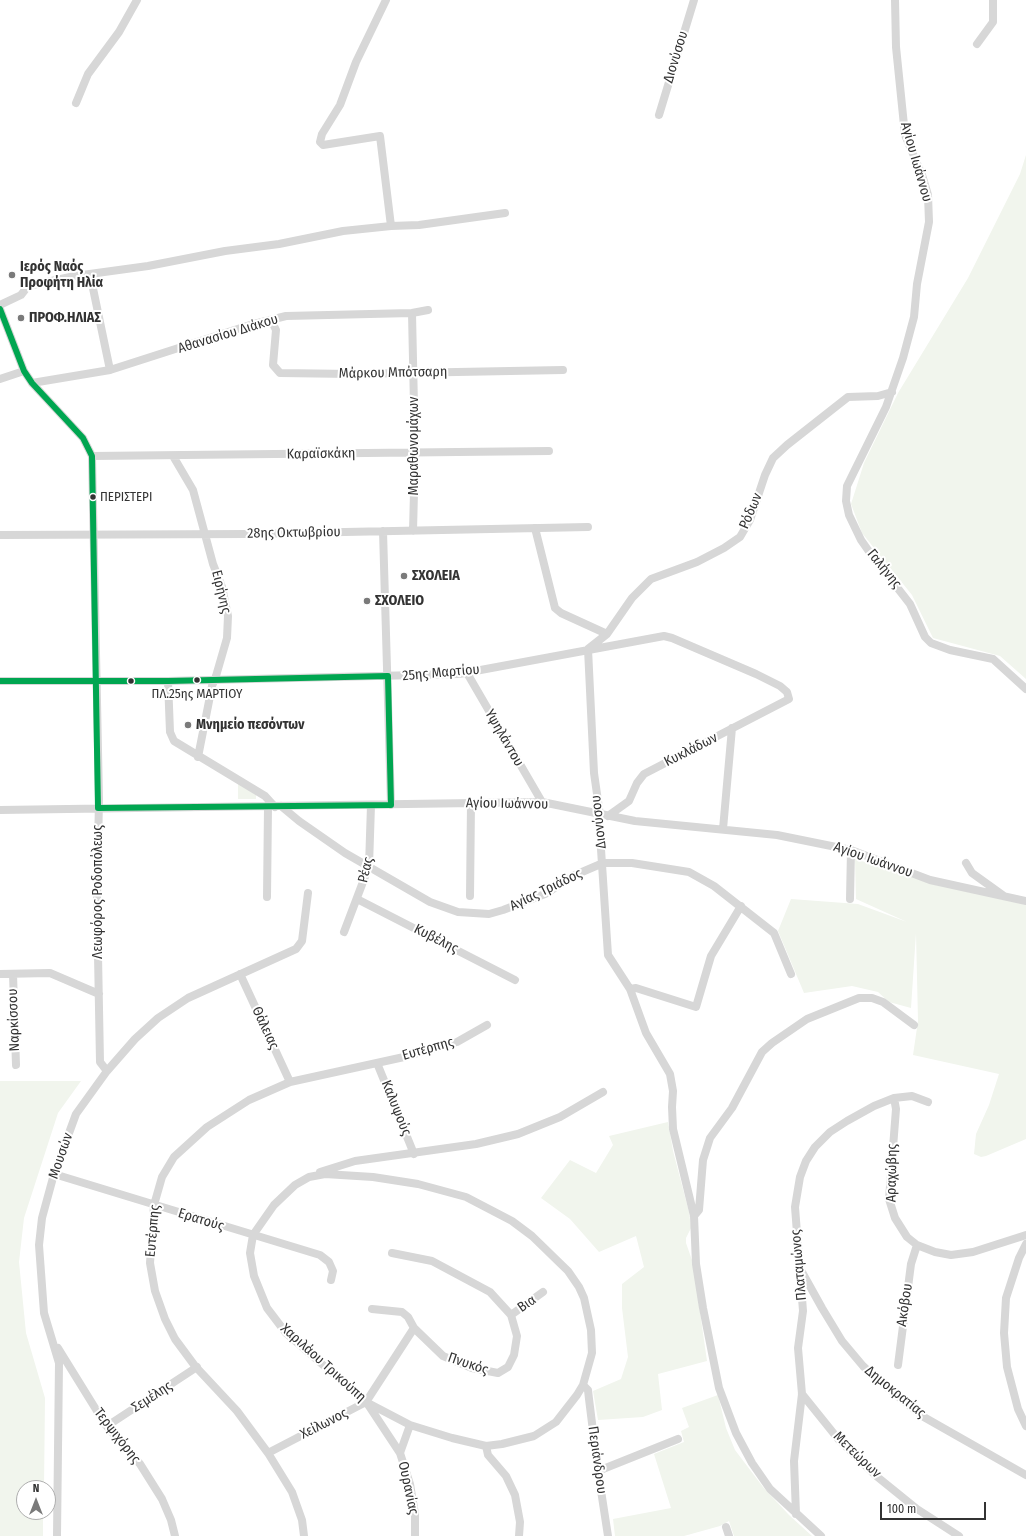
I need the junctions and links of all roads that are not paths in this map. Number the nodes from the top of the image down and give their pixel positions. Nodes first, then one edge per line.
1 (137, 0) edge
2 (386, 0) edge
3 (694, 0) edge
4 (895, 0) edge
5 (993, 0) edge
6 (977, 44) dead end
7 (76, 103) dead end
8 (659, 115) dead end
9 (505, 213) dead end
10 (391, 226) junction
11 (90, 274) junction
12 (0, 305) edge
13 (0, 308) edge
14 (428, 310) dead end
15 (412, 313) junction
16 (271, 320) junction
17 (110, 370) junction
18 (563, 370) dead end
19 (24, 371) junction
20 (413, 373) junction
21 (0, 379) edge
22 (32, 383) junction
23 (892, 392) junction
24 (549, 451) dead end
25 (415, 453) junction
26 (92, 456) junction
27 (173, 456) junction
28 (588, 527) dead end
29 (535, 528) junction
30 (383, 531) junction
31 (413, 531) junction
32 (93, 534) junction
33 (205, 534) junction
34 (0, 535) edge
35 (607, 634) junction
36 (588, 649) junction
37 (467, 673) junction
38 (388, 676) junction
39 (213, 680) junction
40 (0, 681) edge
41 (168, 681) junction
42 (95, 682) junction
43 (1026, 689) edge
44 (789, 699) joint
45 (732, 728) junction
46 (198, 757) junction
47 (542, 802) junction
48 (471, 804) junction
49 (371, 805) junction
50 (391, 805) junction
51 (275, 807) junction
52 (98, 808) junction
53 (0, 810) edge
54 (604, 815) junction
55 (723, 829) junction
56 (851, 850) junction
57 (603, 863) junction
58 (966, 863) dead end
59 (369, 866) junction
60 (308, 893) dead end
61 (470, 896) dead end
62 (1005, 896) junction
63 (267, 897) dead end
64 (850, 898) dead end
65 (357, 899) junction
66 (1026, 901) edge
67 (741, 906) junction
68 (344, 932) dead end
69 (0, 974) edge
70 (13, 974) junction
71 (240, 974) junction
72 (791, 974) dead end
73 (515, 980) dead end
74 (630, 990) junction
75 (99, 994) junction
76 (487, 1025) dead end
77 (914, 1025) dead end
78 (377, 1063) junction
79 (16, 1065) dead end
80 (107, 1071) junction
81 (290, 1082) junction
82 (603, 1092) dead end
83 (894, 1098) junction
84 (928, 1102) dead end
85 (414, 1154) junction
86 (54, 1174) junction
87 (314, 1175) junction
88 (154, 1205) junction
89 (694, 1216) junction
90 (252, 1235) junction
91 (1026, 1235) edge
92 (1026, 1244) edge
93 (917, 1245) junction
94 (392, 1253) dead end
95 (801, 1270) junction
96 (331, 1280) dead end
97 (543, 1292) dead end
98 (372, 1310) dead end
99 (511, 1315) junction
100 (414, 1328) junction
101 (52, 1339) joint
102 (62, 1362) junction
103 (898, 1365) dead end
104 (197, 1368) junction
105 (583, 1385) junction
106 (802, 1394) junction
107 (366, 1402) junction
108 (410, 1425) junction
109 (107, 1426) junction
110 (1026, 1426) edge
111 (678, 1439) dead end
112 (486, 1446) junction
113 (268, 1453) junction
114 (400, 1453) junction
115 (598, 1471) junction
116 (1026, 1475) edge
117 (796, 1514) junction
118 (726, 1527) dead end
119 (57, 1536) edge
120 (175, 1536) edge
121 (304, 1536) edge
122 (415, 1536) edge
123 (519, 1536) edge
124 (608, 1536) edge
125 (729, 1536) edge
126 (821, 1536) edge
127 (959, 1536) edge

1 - 7 street
2 - 10 street
3 - 8 street, Διονύσου
4 - 23 street, Αγίου Ιωάννου
5 - 6 street
9 - 10 street
10 - 11 street
11 - 12 street
11 - 17 street
13 - 19 street, Λεωφόρος Ροδοπόλεως
14 - 15 street, Αθανασίου Διάκου
15 - 16 street, Αθανασίου Διάκου
15 - 20 street, Μαραθωνομάχων
16 - 17 street, Αθανασίου Διάκου
16 - 20 street, Μάρκου Μπότσαρη
17 - 22 street, Αθανασίου Διάκου
18 - 20 street, Μάρκου Μπότσαρη
19 - 21 street
19 - 22 street, Λεωφόρος Ροδοπόλεως
20 - 25 street, Μαραθωνομάχων
22 - 26 street, Λεωφόρος Ροδοπόλεως
23 - 35 street, Ρόδων
23 - 43 street, Γαλήνης
24 - 25 street, Καραϊσκάκη
25 - 27 street, Καραϊσκάκη
25 - 31 street, Μαραθωνομάχων
26 - 27 street, Καραϊσκάκη
26 - 32 street, Λεωφόρος Ροδοπόλεως
27 - 33 street, Ειρήνης
28 - 29 street, 28ης Οκτωβρίου
29 - 31 street, 28ης Οκτωβρίου
29 - 35 street
30 - 31 street, 28ης Οκτωβρίου
30 - 33 street, 28ης Οκτωβρίου
30 - 38 street
32 - 33 street, 28ης Οκτωβρίου
32 - 34 street, 28ης Οκτωβρίου
32 - 42 street, Λεωφόρος Ροδοπόλεως
33 - 39 street, Ειρήνης
35 - 36 street, Ρόδων
36 - 37 street, 25ης Μαρτίου
36 - 44 street, 25ης Μαρτίου
36 - 54 street, Διονύσου
37 - 38 street, 25ης Μαρτίου
37 - 47 street, Υψηλάντου
38 - 39 street, 25ης Μαρτίου
38 - 50 street
39 - 41 street, 25ης Μαρτίου
39 - 46 street, Ειρήνης
40 - 42 street, 25ης Μαρτίου
41 - 42 street, 25ης Μαρτίου
41 - 46 street
42 - 52 street, Λεωφόρος Ροδοπόλεως
44 - 45 street, Κυκλάδων
45 - 54 street, Κυκλάδων
45 - 55 street
46 - 51 street
47 - 48 street, Αγίου Ιωάννου
47 - 54 street, Αγίου Ιωάννου
48 - 50 street, Αγίου Ιωάννου
48 - 61 street
49 - 50 street, Αγίου Ιωάννου
49 - 51 street, Αγίου Ιωάννου
49 - 59 street, Ρέας
51 - 52 street, Αγίου Ιωάννου
51 - 59 street, Αγίας Τριάδος
51 - 63 street
52 - 53 street, Αγίου Ιωάννου
52 - 75 street, Λεωφόρος Ροδοπόλεως
54 - 55 street, Αγίου Ιωάννου
54 - 57 street, Διονύσου
55 - 56 street, Αγίου Ιωάννου
56 - 62 street, Αγίου Ιωάννου
56 - 64 street
57 - 59 street, Αγίας Τριάδος
57 - 67 street, Αγίας Τριάδος
57 - 74 street, Διονύσου
58 - 62 street
59 - 65 street, Ρέας
60 - 71 street, Μουσών
62 - 66 street, Αγίου Ιωάννου
65 - 68 street, Ρέας
65 - 73 street, Κυβέλης
67 - 72 street, Αγίας Τριάδος
67 - 74 street
69 - 70 street
70 - 75 street
70 - 79 street, Ναρκίσσου
71 - 80 street, Μουσών
71 - 81 street, Θάλειας
74 - 89 street, Διονύσου
75 - 80 street, Λεωφόρος Ροδοπόλεως
76 - 78 street, Ευτέρπης
77 - 89 street
78 - 81 street, Ευτέρπης
78 - 85 street, Καλυψούς
80 - 86 street, Μουσών
81 - 88 street, Ευτέρπης
82 - 85 street
83 - 84 street, Πλαταμώνος
83 - 93 street, Αραχώβης
83 - 95 street, Πλαταμώνος
85 - 87 street
86 - 88 street, Ερατούς
86 - 101 street, Μουσών
87 - 90 street, Χαριλάου Τρικούπη
87 - 105 street, Χαριλάου Τρικούπη
88 - 90 street, Ερατούς
88 - 104 street, Ευτέρπης
89 - 117 street
90 - 96 street, Ερατούς
90 - 107 street, Χαριλάου Τρικούπη
91 - 93 street, Αραχώβης
92 - 110 street
93 - 103 street, Ακόβου
94 - 99 street, Πνυκός
95 - 106 street, Πλαταμώνος
95 - 116 street, Δημοκρατίας
97 - 99 street, Βια
98 - 100 street, Πνυκός
99 - 100 street, Πνυκός
100 - 107 street, Χείλωνος
101 - 102 street, Τερψιχόρης
102 - 109 street, Τερψιχόρης
102 - 119 street
104 - 109 street, Σεμέλης
104 - 113 street, Ευτέρπης
105 - 112 street, Χαριλάου Τρικούπη
105 - 115 street, Περιάνδρου
106 - 117 street, Πλαταμώνος
106 - 127 street, Μετεώρων
107 - 108 street, Χαριλάου Τρικούπη
107 - 113 street, Χείλωνος
107 - 114 street, Ουρανίας
108 - 112 street, Χαριλάου Τρικούπη
108 - 114 street
109 - 120 street, Τερψιχόρης
111 - 115 street
112 - 123 street
113 - 121 street, Ευτέρπης
114 - 122 street, Ουρανίας
115 - 124 street, Περιάνδρου
117 - 126 street
118 - 125 street

